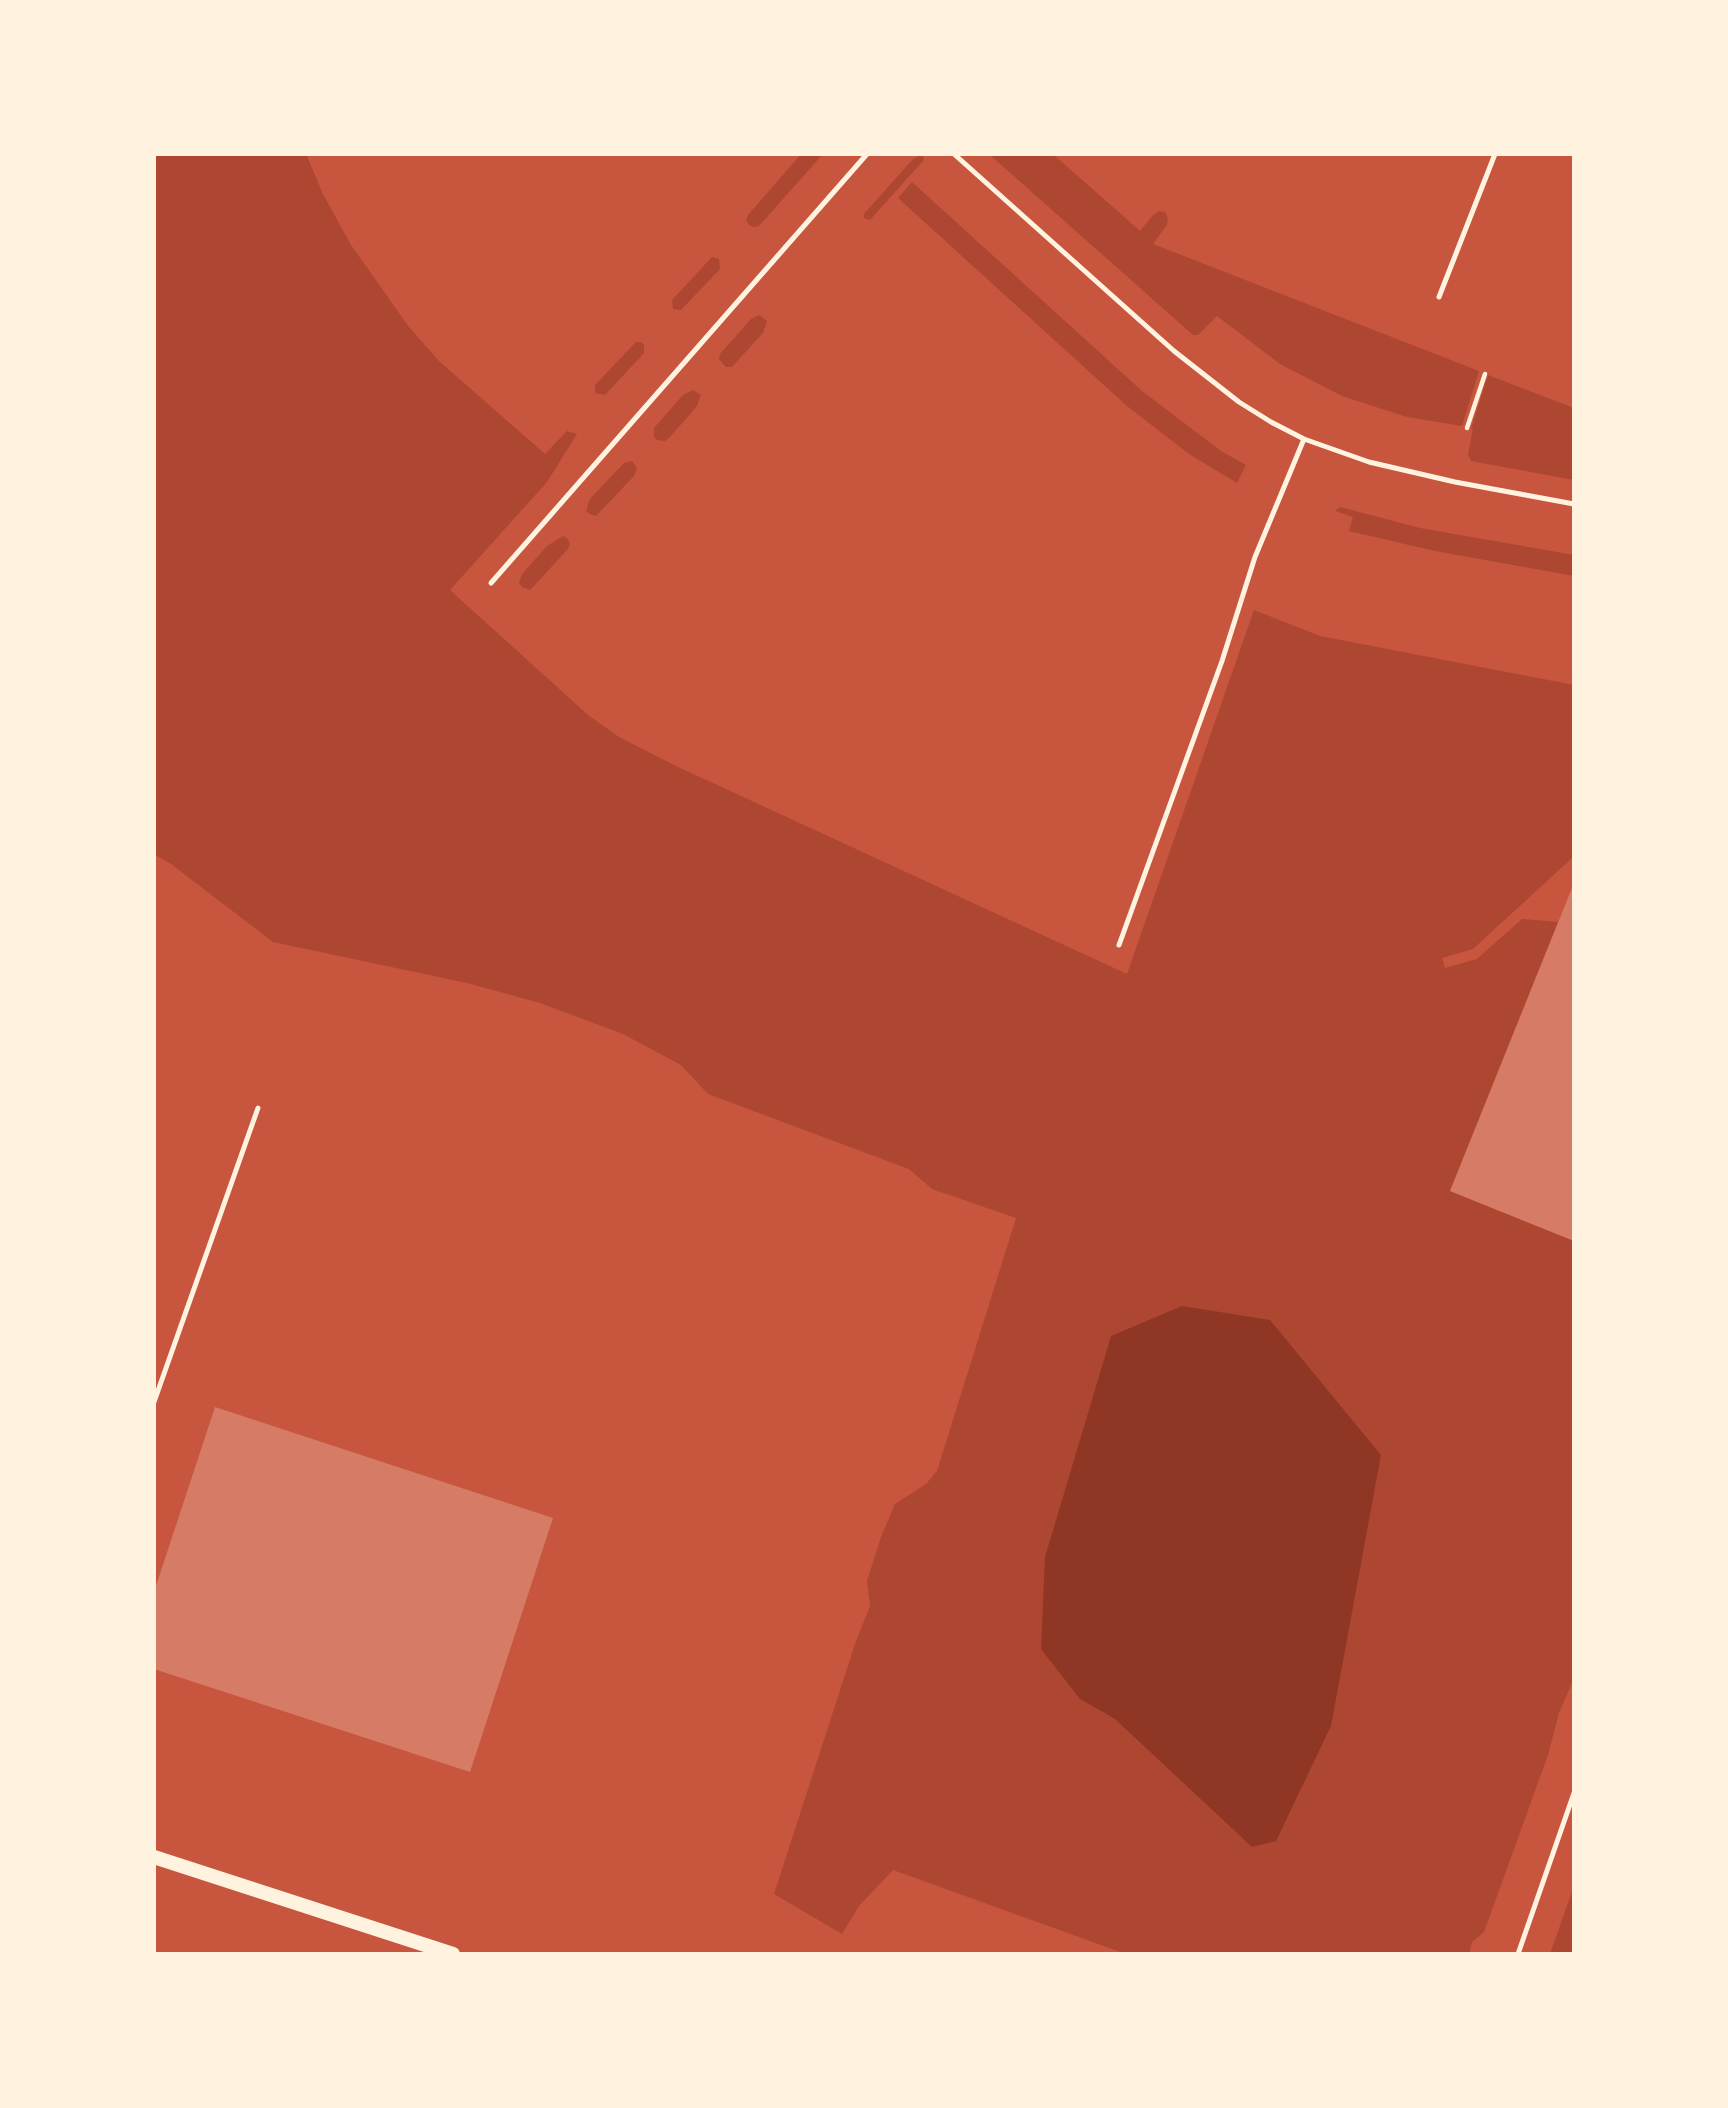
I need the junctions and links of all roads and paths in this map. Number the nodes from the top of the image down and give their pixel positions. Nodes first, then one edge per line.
1 (867, 154) edge
2 (954, 154) edge
3 (1494, 154) edge
4 (1439, 297) dead end
5 (1485, 374) dead end
6 (1467, 428) dead end
7 (1304, 439) junction
8 (1574, 504) edge
9 (491, 583) dead end
10 (1119, 945) dead end
11 (258, 1108) dead end
12 (154, 1402) edge
13 (1574, 1793) edge
14 (154, 1857) edge
15 (453, 1954) edge
16 (1518, 1954) edge

1 - 9 lane
2 - 7 lane
3 - 4 lane
5 - 6 path
7 - 8 lane
7 - 10 lane
11 - 12 lane
13 - 16 lane
14 - 15 main road

